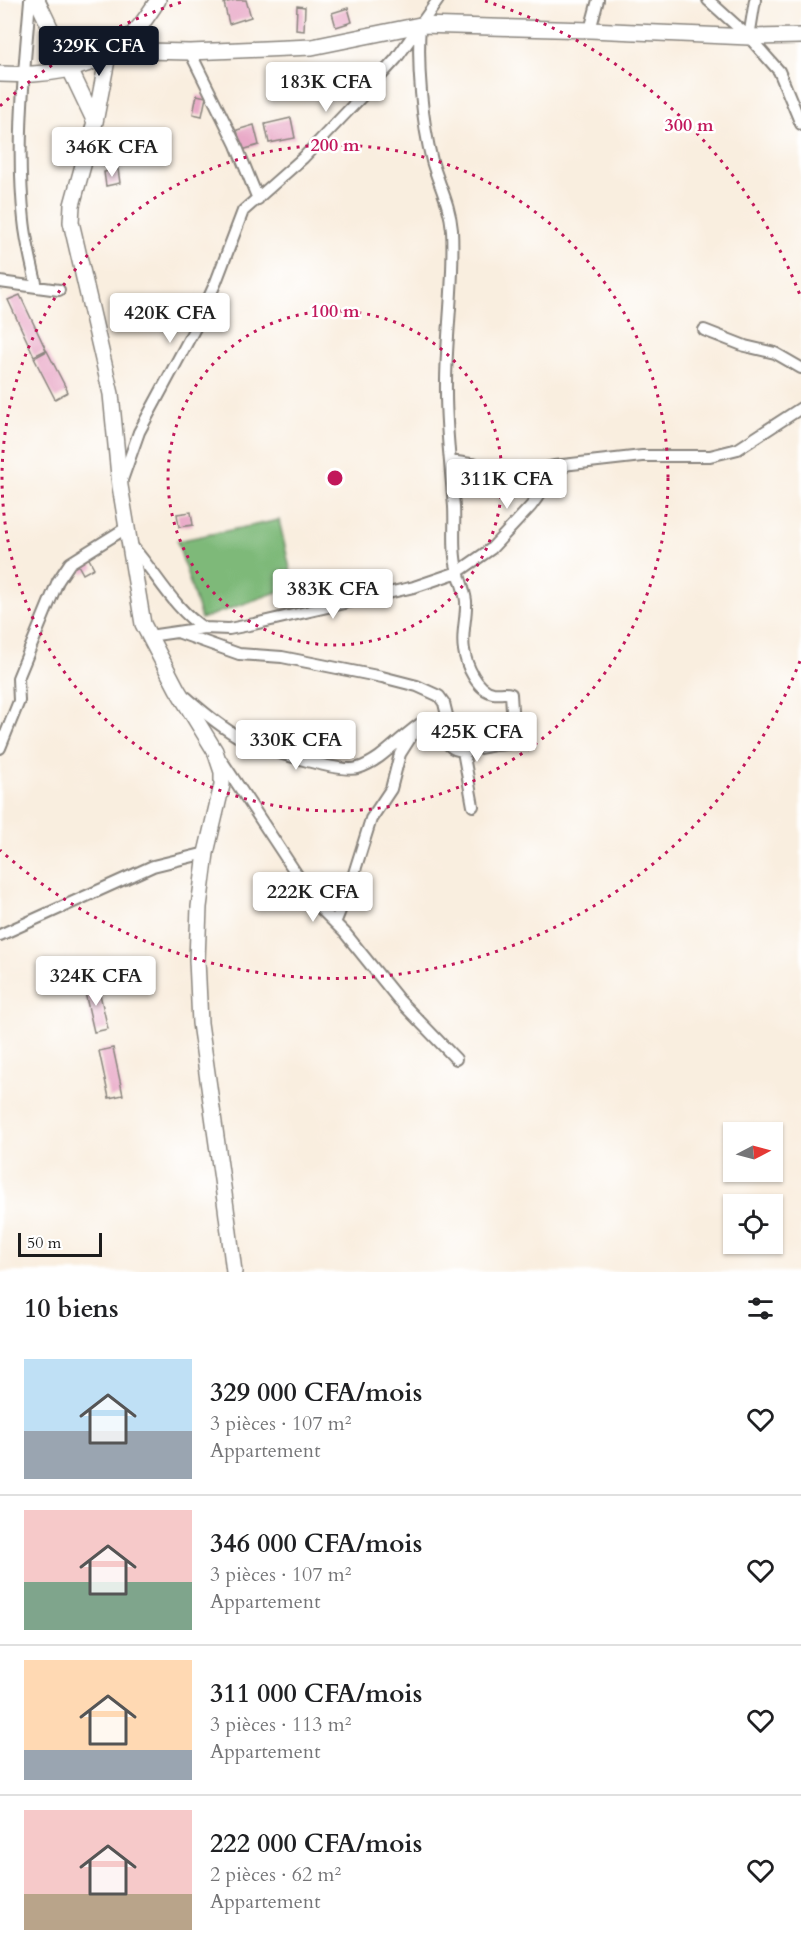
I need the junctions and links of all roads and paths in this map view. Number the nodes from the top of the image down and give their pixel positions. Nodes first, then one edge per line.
1 (30, 0) edge
2 (37, 0) edge
3 (158, 0) edge
4 (438, 0) edge
5 (598, 0) edge
6 (708, 0) edge
7 (755, 0) edge
8 (420, 26) junction
9 (590, 30) junction
10 (801, 36) edge
11 (749, 37) junction
12 (190, 52) junction
13 (108, 55) junction
14 (69, 68) junction
15 (0, 74) edge
16 (24, 74) junction
17 (95, 122) junction
18 (801, 124) edge
19 (258, 199) junction
20 (0, 282) edge
21 (37, 287) junction
22 (59, 290) dead end
23 (704, 330) dead end
24 (801, 368) edge
25 (801, 408) edge
26 (450, 461) junction
27 (567, 465) junction
28 (120, 486) junction
29 (127, 535) junction
30 (458, 572) junction
31 (204, 628) junction
32 (177, 632) junction
33 (149, 636) junction
34 (177, 689) junction
35 (419, 724) junction
36 (0, 748) edge
37 (215, 751) junction
38 (459, 751) junction
39 (473, 807) dead end
40 (206, 853) junction
41 (334, 923) junction
42 (0, 935) edge
43 (456, 1059) dead end
44 (234, 1272) edge

1 - 16 street
2 - 14 street
3 - 13 street
4 - 8 street
5 - 9 street
6 - 11 street
7 - 11 street
8 - 9 street
8 - 12 street
8 - 19 street
8 - 26 street
9 - 11 street
10 - 11 street
11 - 18 street
12 - 13 street
12 - 19 street
13 - 14 street
13 - 17 street
14 - 16 street
14 - 17 street
15 - 16 street
16 - 21 street
17 - 28 street
19 - 28 street
20 - 21 street
21 - 22 street
23 - 24 street
25 - 27 street
26 - 27 street
26 - 30 street
27 - 30 street
28 - 29 street
29 - 31 street
29 - 33 street
29 - 36 street
30 - 31 street
30 - 38 street
31 - 32 street
32 - 33 street
32 - 38 street
33 - 34 street
34 - 35 street
34 - 37 street
35 - 38 street
35 - 41 street
37 - 40 street
37 - 41 street
38 - 39 street
40 - 42 street
40 - 44 street
41 - 43 street

